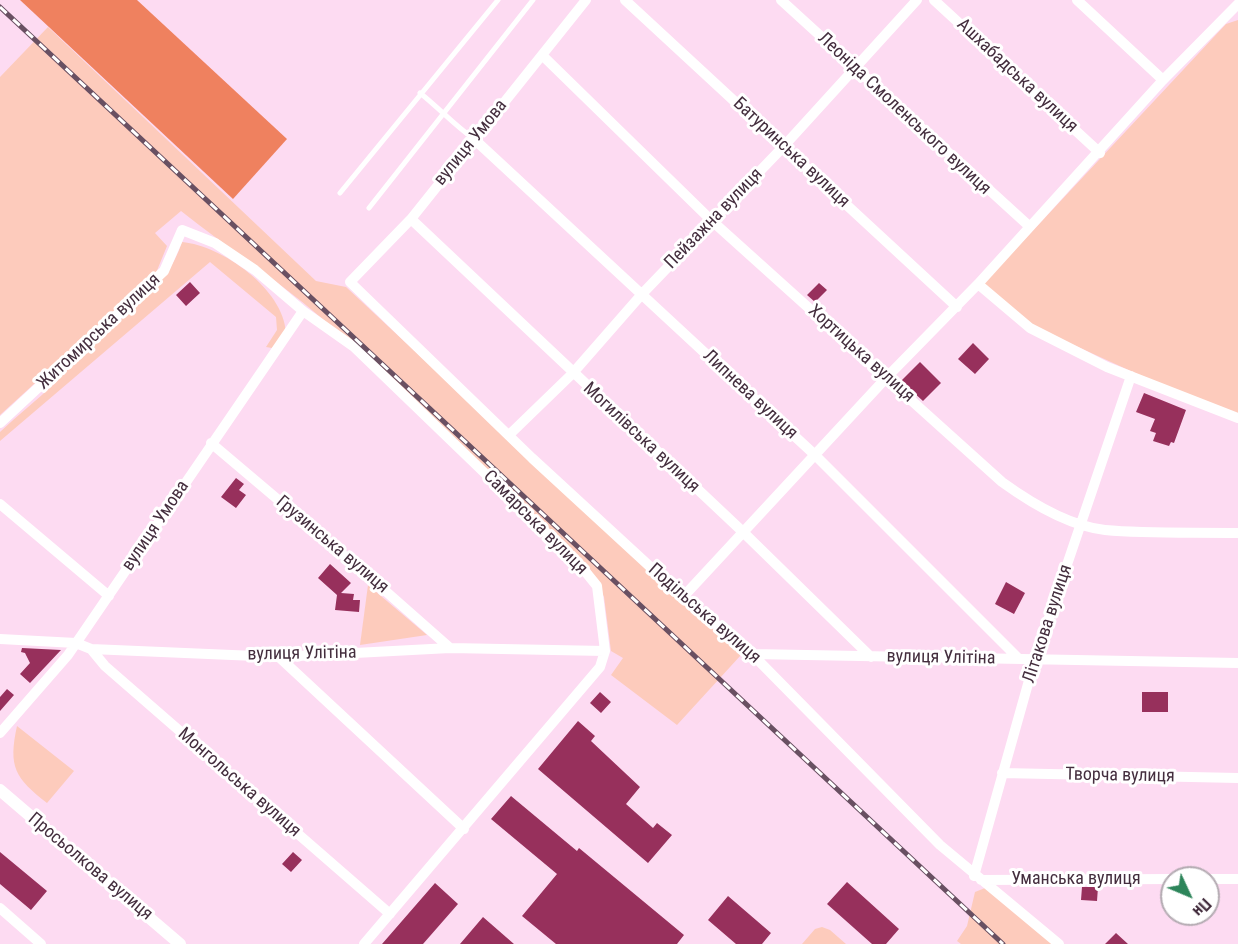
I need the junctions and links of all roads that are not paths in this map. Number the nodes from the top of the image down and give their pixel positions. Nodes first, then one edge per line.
1 (498, 0) edge
2 (533, 0) edge
3 (586, 0) edge
4 (625, 0) edge
5 (781, 0) edge
6 (917, 0) edge
7 (934, 0) edge
8 (1077, 0) edge
9 (1237, 2) edge
10 (542, 55) junction
11 (855, 69) junction
12 (1163, 80) junction
13 (420, 93) junction
14 (445, 112) junction
15 (474, 139) junction
16 (784, 146) junction
17 (1099, 152) junction
18 (340, 193) dead end
19 (369, 208) dead end
20 (411, 219) junction
21 (711, 220) junction
22 (1029, 226) junction
23 (182, 230) joint
24 (351, 282) joint
25 (978, 284) junction
26 (642, 294) junction
27 (957, 307) junction
28 (303, 311) junction
29 (572, 374) junction
30 (1131, 376) junction
31 (887, 377) junction
32 (1238, 418) edge
33 (0, 423) edge
34 (509, 435) junction
35 (211, 443) junction
36 (815, 455) junction
37 (0, 504) edge
38 (1080, 524) junction
39 (743, 532) junction
40 (1238, 533) edge
41 (110, 596) junction
42 (683, 597) junction
43 (0, 639) edge
44 (76, 643) junction
45 (450, 648) junction
46 (91, 649) junction
47 (605, 651) junction
48 (752, 654) junction
49 (279, 657) junction
50 (871, 657) junction
51 (1019, 659) junction
52 (1035, 659) junction
53 (1238, 663) edge
54 (0, 733) edge
55 (1002, 773) junction
56 (1238, 778) edge
57 (0, 790) edge
58 (464, 829) junction
59 (977, 878) junction
60 (1160, 879) edge
61 (1220, 879) edge
62 (1238, 879) edge
63 (0, 908) edge
64 (390, 914) junction
65 (41, 944) edge
66 (180, 944) edge
67 (364, 944) edge
68 (1059, 944) edge

1 - 13 lane
2 - 14 lane
3 - 10 street, вулиця Умова
4 - 16 street, Батуринська вулиця
5 - 11 street, Леоніда Смоленського вулиця
6 - 11 street, Пейзажна вулиця
7 - 17 street, Ашхабадська вулиця
8 - 12 street
9 - 12 street
10 - 15 street, вулиця Умова
10 - 21 street, Хортицька вулиця
11 - 16 street, Пейзажна вулиця
11 - 22 street, Леоніда Смоленського вулиця
12 - 17 street
13 - 14 lane
13 - 18 lane
14 - 15 lane
14 - 19 lane
15 - 20 street, вулиця Умова
15 - 26 street, Липнева вулиця
16 - 21 street, Пейзажна вулиця
16 - 27 street, Батуринська вулиця
17 - 22 street
20 - 24 street, вулиця Умова
20 - 29 street, Могилівська вулиця
21 - 26 street, Пейзажна вулиця
21 - 31 street, Хортицька вулиця
22 - 25 street
23 - 28 street, Самарська вулиця
23 - 33 street, Житомирська вулиця
24 - 34 street, Подільська вулиця
25 - 27 street
25 - 30 street
26 - 29 street, Пейзажна вулиця
26 - 36 street, Липнева вулиця
27 - 31 street
28 - 35 street, вулиця Умова
28 - 47 street, Самарська вулиця
29 - 34 street, Пейзажна вулиця
29 - 39 street, Могилівська вулиця
30 - 32 street
30 - 38 street, Літакова вулиця
31 - 36 street
31 - 38 street, Хортицька вулиця
34 - 42 street, Подільська вулиця
35 - 41 street, вулиця Умова
35 - 45 street, Грузинська вулиця
36 - 39 street
36 - 51 street, Липнева вулиця
37 - 41 street
38 - 40 street, Хортицька вулиця
38 - 52 street, Літакова вулиця
39 - 42 street
39 - 50 street, Могилівська вулиця
41 - 44 street, вулиця Умова
42 - 48 street, Подільська вулиця
43 - 44 street, вулиця Улітіна
44 - 46 street, вулиця Улітіна
44 - 54 street, вулиця Умова
45 - 47 street, вулиця Улітіна
45 - 49 street, вулиця Улітіна
46 - 49 street, вулиця Улітіна
46 - 64 street, Монгольська вулиця
47 - 58 street
48 - 50 street, вулиця Улітіна
48 - 59 street, Подільська вулиця
49 - 58 street
50 - 51 street, вулиця Улітіна
51 - 52 street, вулиця Улітіна
52 - 53 street, вулиця Улітіна
52 - 55 street, Літакова вулиця
55 - 56 street, Творча вулиця
55 - 59 street, Літакова вулиця
57 - 66 street, Просьолкова вулиця
58 - 64 street
59 - 60 street, Уманська вулиця
59 - 68 street, Подільська вулиця
61 - 62 street
63 - 65 street
64 - 67 street

